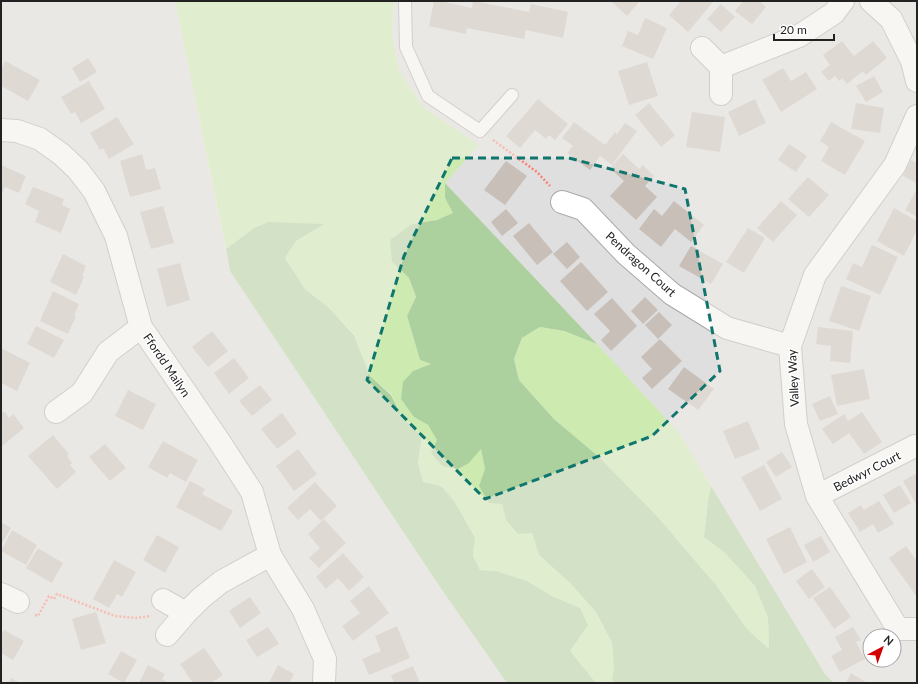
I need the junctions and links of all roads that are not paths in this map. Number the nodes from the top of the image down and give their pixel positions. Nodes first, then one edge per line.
1 (406, 1) edge
2 (843, 1) edge
3 (871, 1) edge
4 (702, 48) dead end
5 (721, 67) junction
6 (917, 81) edge
7 (721, 94) dead end
8 (512, 95) dead end
9 (917, 116) edge
10 (1, 130) edge
11 (562, 202) dead end
12 (141, 327) junction
13 (790, 346) junction
14 (56, 412) dead end
15 (917, 446) edge
16 (817, 496) junction
17 (270, 555) junction
18 (163, 600) dead end
19 (186, 613) junction
20 (903, 631) edge
21 (167, 635) dead end
22 (324, 683) edge

1 - 8 lane
2 - 5 street
3 - 6 street
4 - 5 street
5 - 7 street
9 - 13 street, Valley Way
10 - 12 street, Ffordd Mailyn
11 - 13 street, Pendragon Court
12 - 14 street
12 - 17 street, Ffordd Mailyn
13 - 16 street, Valley Way
15 - 16 street, Bedwyr Court
16 - 20 street, Valley Way
17 - 19 street
17 - 22 street, Ffordd Mailyn
18 - 19 street
19 - 21 street

